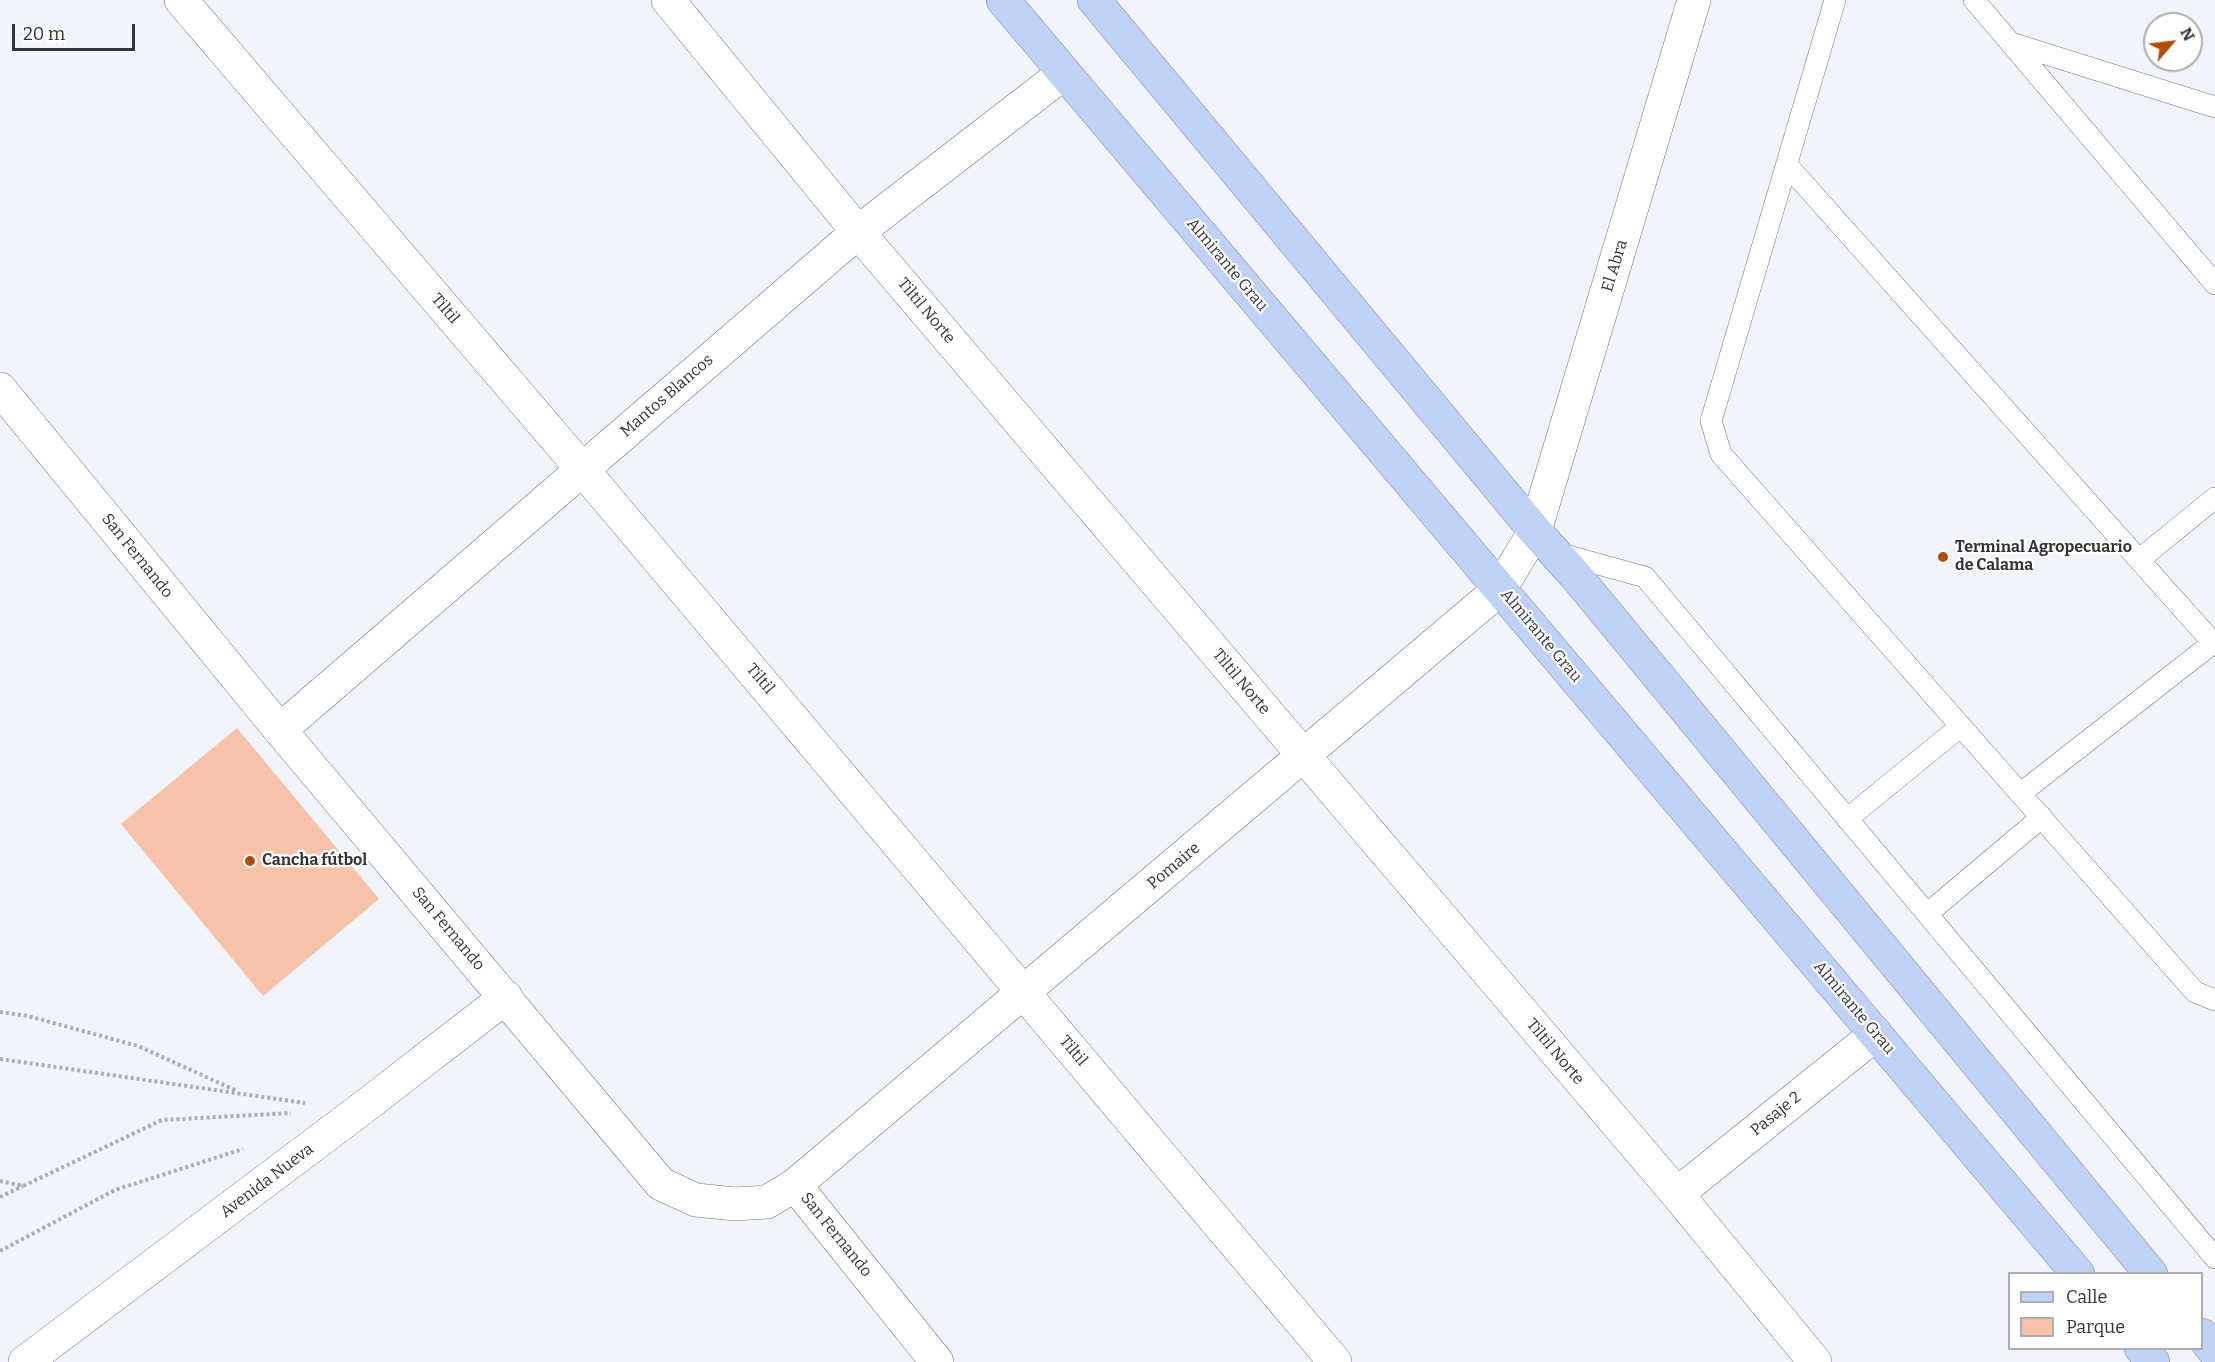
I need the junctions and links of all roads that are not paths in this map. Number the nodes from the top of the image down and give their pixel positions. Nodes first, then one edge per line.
1 (181, 0) edge
2 (668, 0) edge
3 (1003, 0) edge
4 (1094, 0) edge
5 (1694, 0) edge
6 (1835, 0) edge
7 (1974, 0) edge
8 (2010, 43) junction
9 (1064, 72) junction
10 (2215, 107) edge
11 (1788, 166) junction
12 (858, 232) junction
13 (2215, 284) edge
14 (0, 389) edge
15 (582, 469) junction
16 (2215, 498) edge
17 (1545, 542) junction
18 (2140, 559) junction
19 (1500, 588) junction
20 (2214, 644) edge
21 (1961, 726) junction
22 (280, 730) junction
23 (1304, 756) junction
24 (2021, 794) junction
25 (2042, 817) junction
26 (1847, 819) junction
27 (1927, 914) junction
28 (1023, 993) junction
29 (506, 997) junction
30 (2215, 1000) edge
31 (1876, 1034) junction
32 (795, 1185) junction
33 (1677, 1194) junction
34 (2215, 1258) edge
35 (2076, 1272) edge
36 (2149, 1272) edge
37 (2143, 1350) edge
38 (25, 1362) edge
39 (937, 1362) edge
40 (1335, 1362) edge
41 (1815, 1362) edge
42 (2153, 1362) edge

1 - 15 street, Tiltil
2 - 12 street, Tiltil Norte
3 - 9 main road, Almirante Grau
4 - 17 main road
5 - 17 street, El Abra
6 - 11 lane
7 - 8 lane
8 - 10 lane
8 - 13 lane
9 - 12 street, Mantos Blancos
9 - 19 main road, Almirante Grau
11 - 18 lane
11 - 21 lane
12 - 15 street, Mantos Blancos
12 - 23 street, Tiltil Norte
14 - 22 street, San Fernando
15 - 22 street, Mantos Blancos
15 - 28 street, Tiltil
16 - 18 lane
17 - 19 street, Pomaire
17 - 26 lane
17 - 36 main road
18 - 20 lane
19 - 23 street, Pomaire
19 - 31 main road, Almirante Grau
20 - 24 lane
21 - 24 lane
21 - 26 lane
22 - 29 street, San Fernando
23 - 28 street, Pomaire
23 - 33 street, Tiltil Norte
24 - 25 lane
25 - 27 lane
25 - 30 lane
26 - 27 lane
27 - 34 lane
28 - 32 street, Pomaire
28 - 40 street, Tiltil
29 - 32 street, San Fernando
29 - 38 street, Avenida Nueva
31 - 33 street, Pasaje 2
31 - 35 main road, Almirante Grau
32 - 39 street, San Fernando
33 - 41 street, Tiltil Norte
37 - 42 main road

